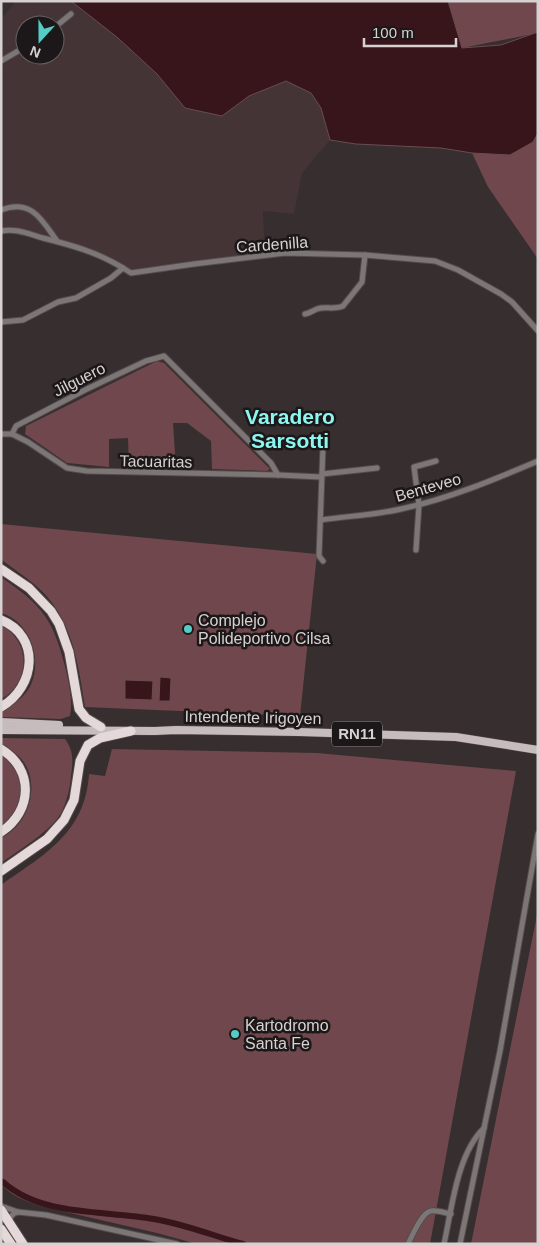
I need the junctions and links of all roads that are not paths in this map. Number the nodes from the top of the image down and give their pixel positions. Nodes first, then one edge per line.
1 (71, 14) dead end
2 (65, 19) edge
3 (15, 53) edge
4 (1, 61) edge
5 (1, 210) edge
6 (1, 231) edge
7 (57, 242) junction
8 (364, 255) junction
9 (123, 268) junction
10 (305, 314) dead end
11 (1, 322) edge
12 (538, 331) edge
13 (1, 434) edge
14 (12, 434) junction
15 (323, 446) dead end
16 (436, 461) dead end
17 (538, 461) edge
18 (377, 468) dead end
19 (278, 475) junction
20 (321, 475) junction
21 (419, 505) junction
22 (321, 520) junction
23 (416, 550) dead end
24 (323, 560) dead end
25 (1, 568) edge
26 (1, 620) edge
27 (1, 707) edge
28 (1, 722) edge
29 (101, 727) junction
30 (1, 730) edge
31 (176, 730) junction
32 (131, 731) junction
33 (1, 749) edge
34 (538, 750) edge
35 (1, 832) edge
36 (538, 834) edge
37 (1, 871) edge
38 (484, 1127) junction
39 (1, 1206) edge
40 (1, 1210) edge
41 (18, 1212) junction
42 (451, 1214) junction
43 (5, 1226) edge
44 (11, 1244) edge
45 (23, 1244) edge
46 (177, 1244) edge
47 (408, 1244) edge
48 (444, 1244) edge
49 (460, 1244) edge

1 - 2 street
3 - 4 street
5 - 7 street
6 - 7 street
7 - 9 street
8 - 9 street, Cardenilla
8 - 10 street
8 - 12 street, Cardenilla
9 - 11 street
13 - 14 street, Tacuaritas
14 - 19 street, Tacuaritas
14 - 19 street, Jilguero
15 - 20 street
16 - 21 street
17 - 21 street, Benteveo
18 - 20 street, Tacuaritas
19 - 20 street, Tacuaritas
20 - 22 street
21 - 22 street, Benteveo
21 - 23 street
22 - 24 street
25 - 29 highway
26 - 27 highway
28 - 29 main road, Intendente Irigoyen / RN11
29 - 31 main road, Intendente Irigoyen / RN11
30 - 32 main road, Intendente Irigoyen / RN11
31 - 32 main road, Intendente Irigoyen / RN11
31 - 34 main road, Intendente Irigoyen / RN11
32 - 37 highway
33 - 35 highway
36 - 38 street
38 - 42 street
38 - 49 street
39 - 41 street
40 - 43 highway
41 - 43 street
41 - 46 street
42 - 47 street
42 - 48 street
43 - 44 highway
43 - 45 highway

